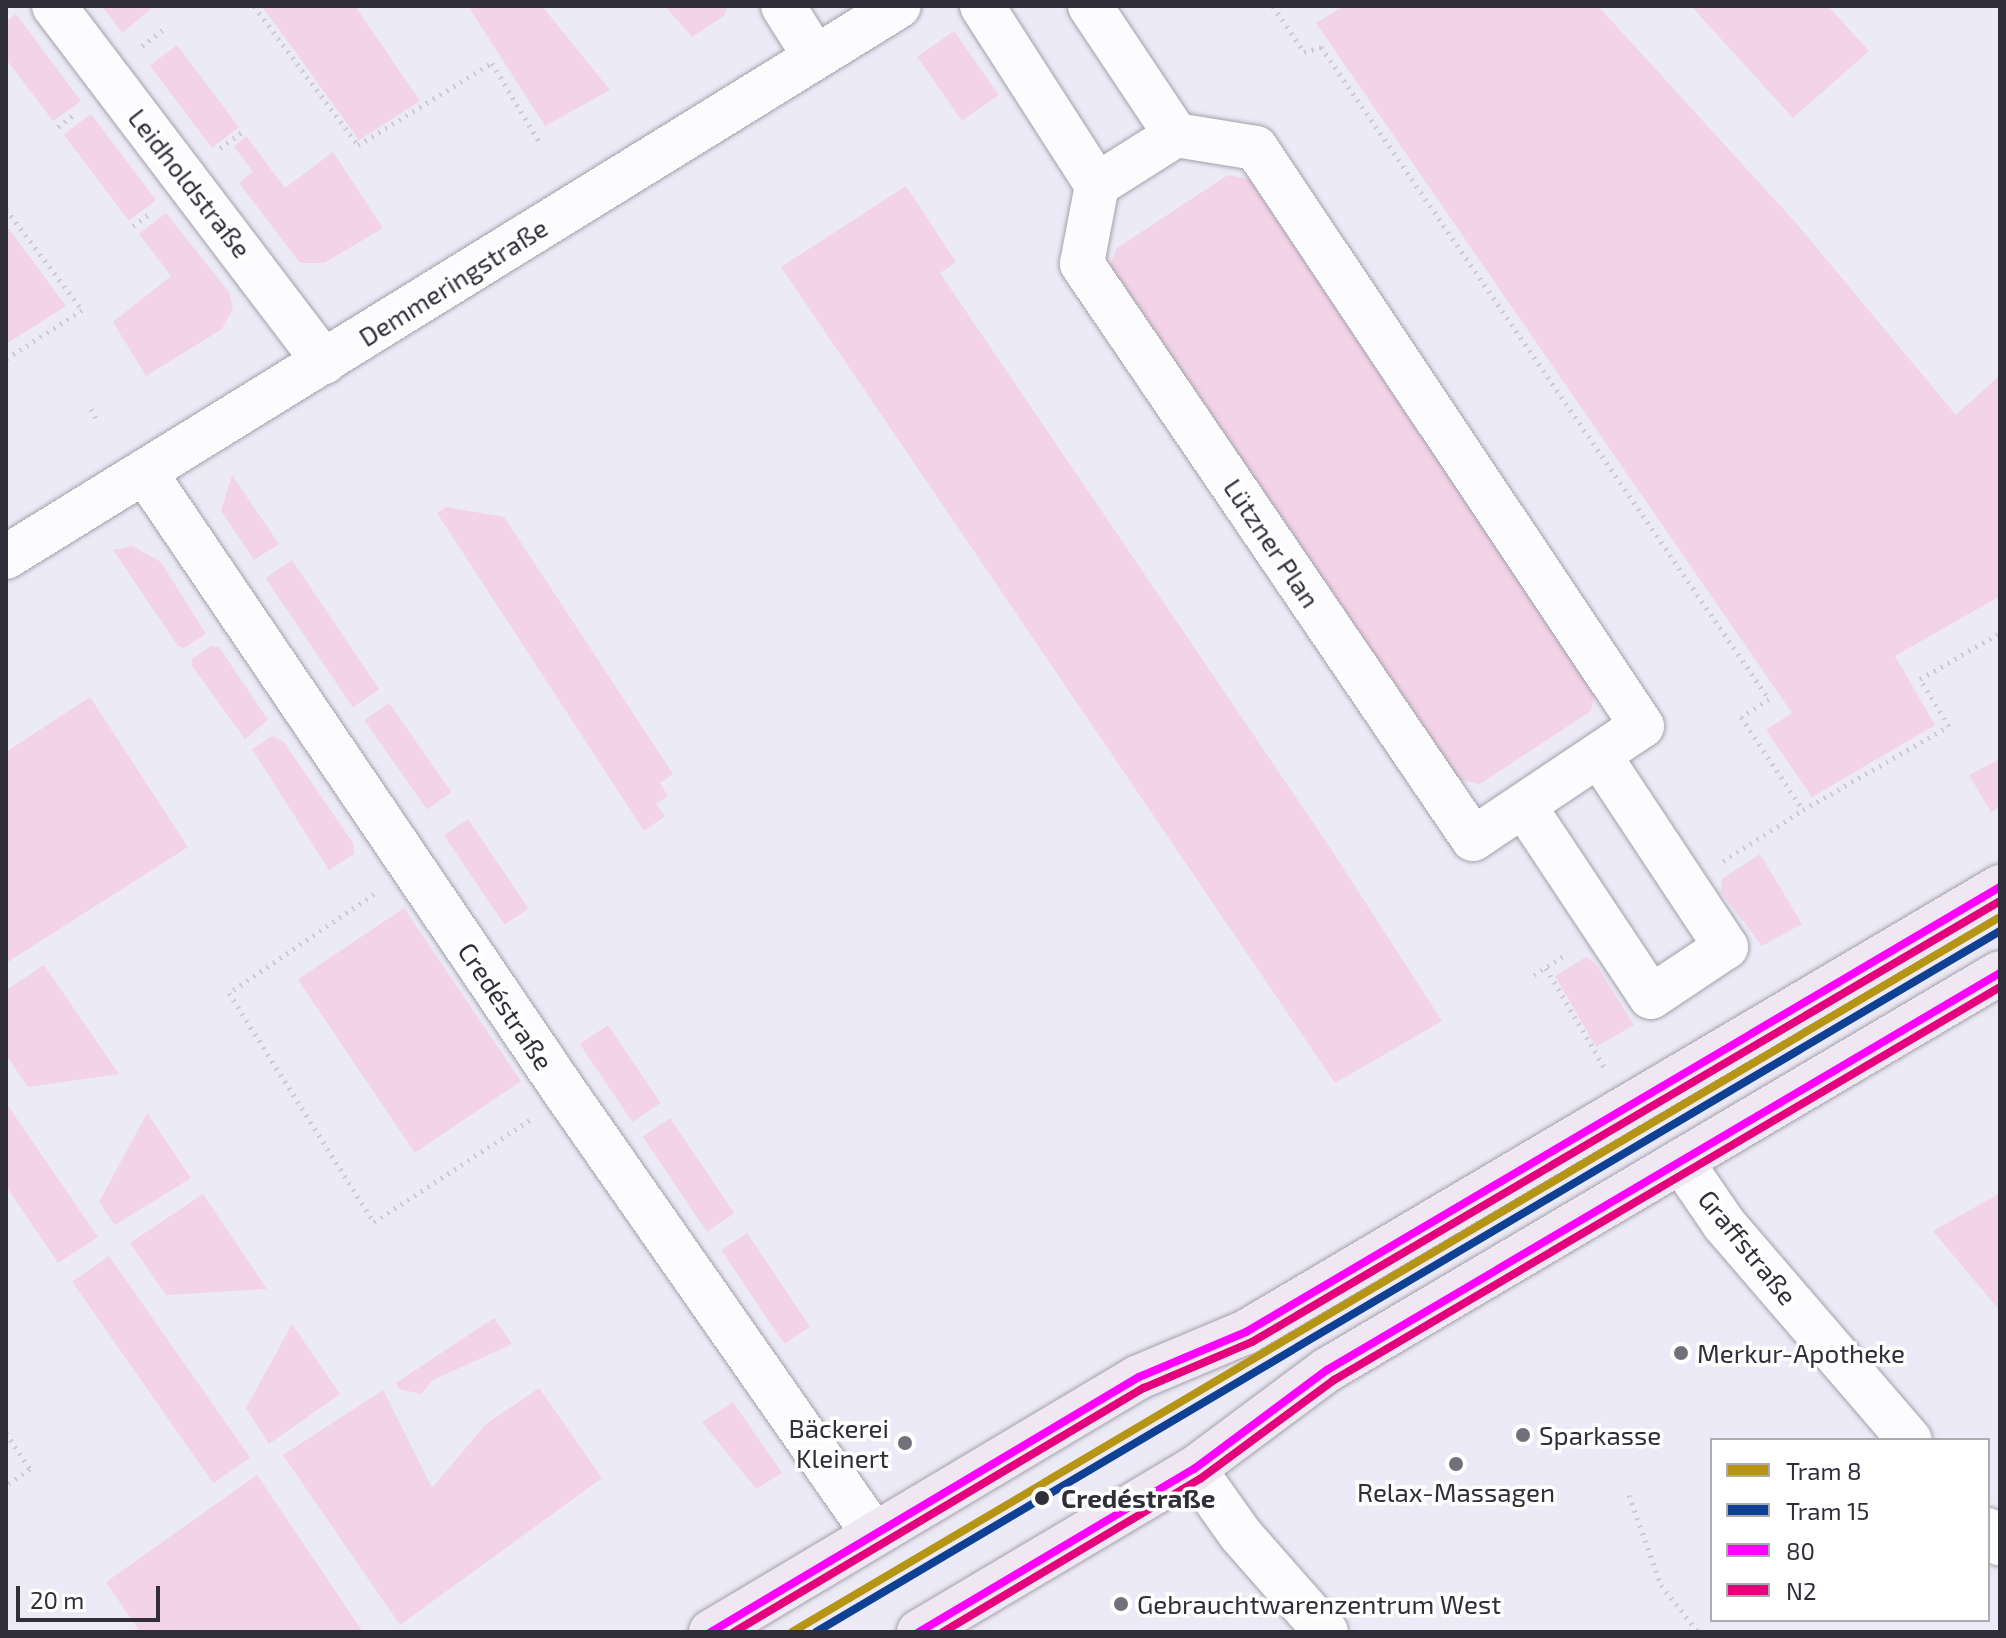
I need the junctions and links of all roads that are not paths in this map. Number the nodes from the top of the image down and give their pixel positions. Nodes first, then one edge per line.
1 (54, 6) edge
2 (783, 6) edge
3 (899, 6) edge
4 (982, 6) edge
5 (1090, 6) edge
6 (815, 57) junction
7 (1176, 135) junction
8 (1097, 185) junction
9 (324, 362) junction
10 (146, 474) junction
11 (6, 557) edge
12 (1599, 755) junction
13 (1524, 806) junction
14 (2000, 887) edge
15 (2000, 973) edge
16 (1681, 1161) junction
17 (1908, 1438) edge
18 (1194, 1469) junction
19 (873, 1533) junction
20 (711, 1632) edge
21 (919, 1632) edge
22 (1326, 1632) edge

1 - 9 street, Leidholdstraße
2 - 6 street
3 - 6 street, Demmeringstraße
4 - 8 street
5 - 7 street
6 - 9 street, Demmeringstraße
7 - 8 street
7 - 12 street, Lützner Plan
8 - 13 street, Lützner Plan
9 - 10 street, Demmeringstraße
10 - 11 street, Demmeringstraße
10 - 19 street, Credéstraße
12 - 13 street, Lützner Plan
12 - 13 street
14 - 19 main road
15 - 16 main road
16 - 17 street, Graffstraße
16 - 18 main road
18 - 21 main road
18 - 22 street
19 - 20 main road

